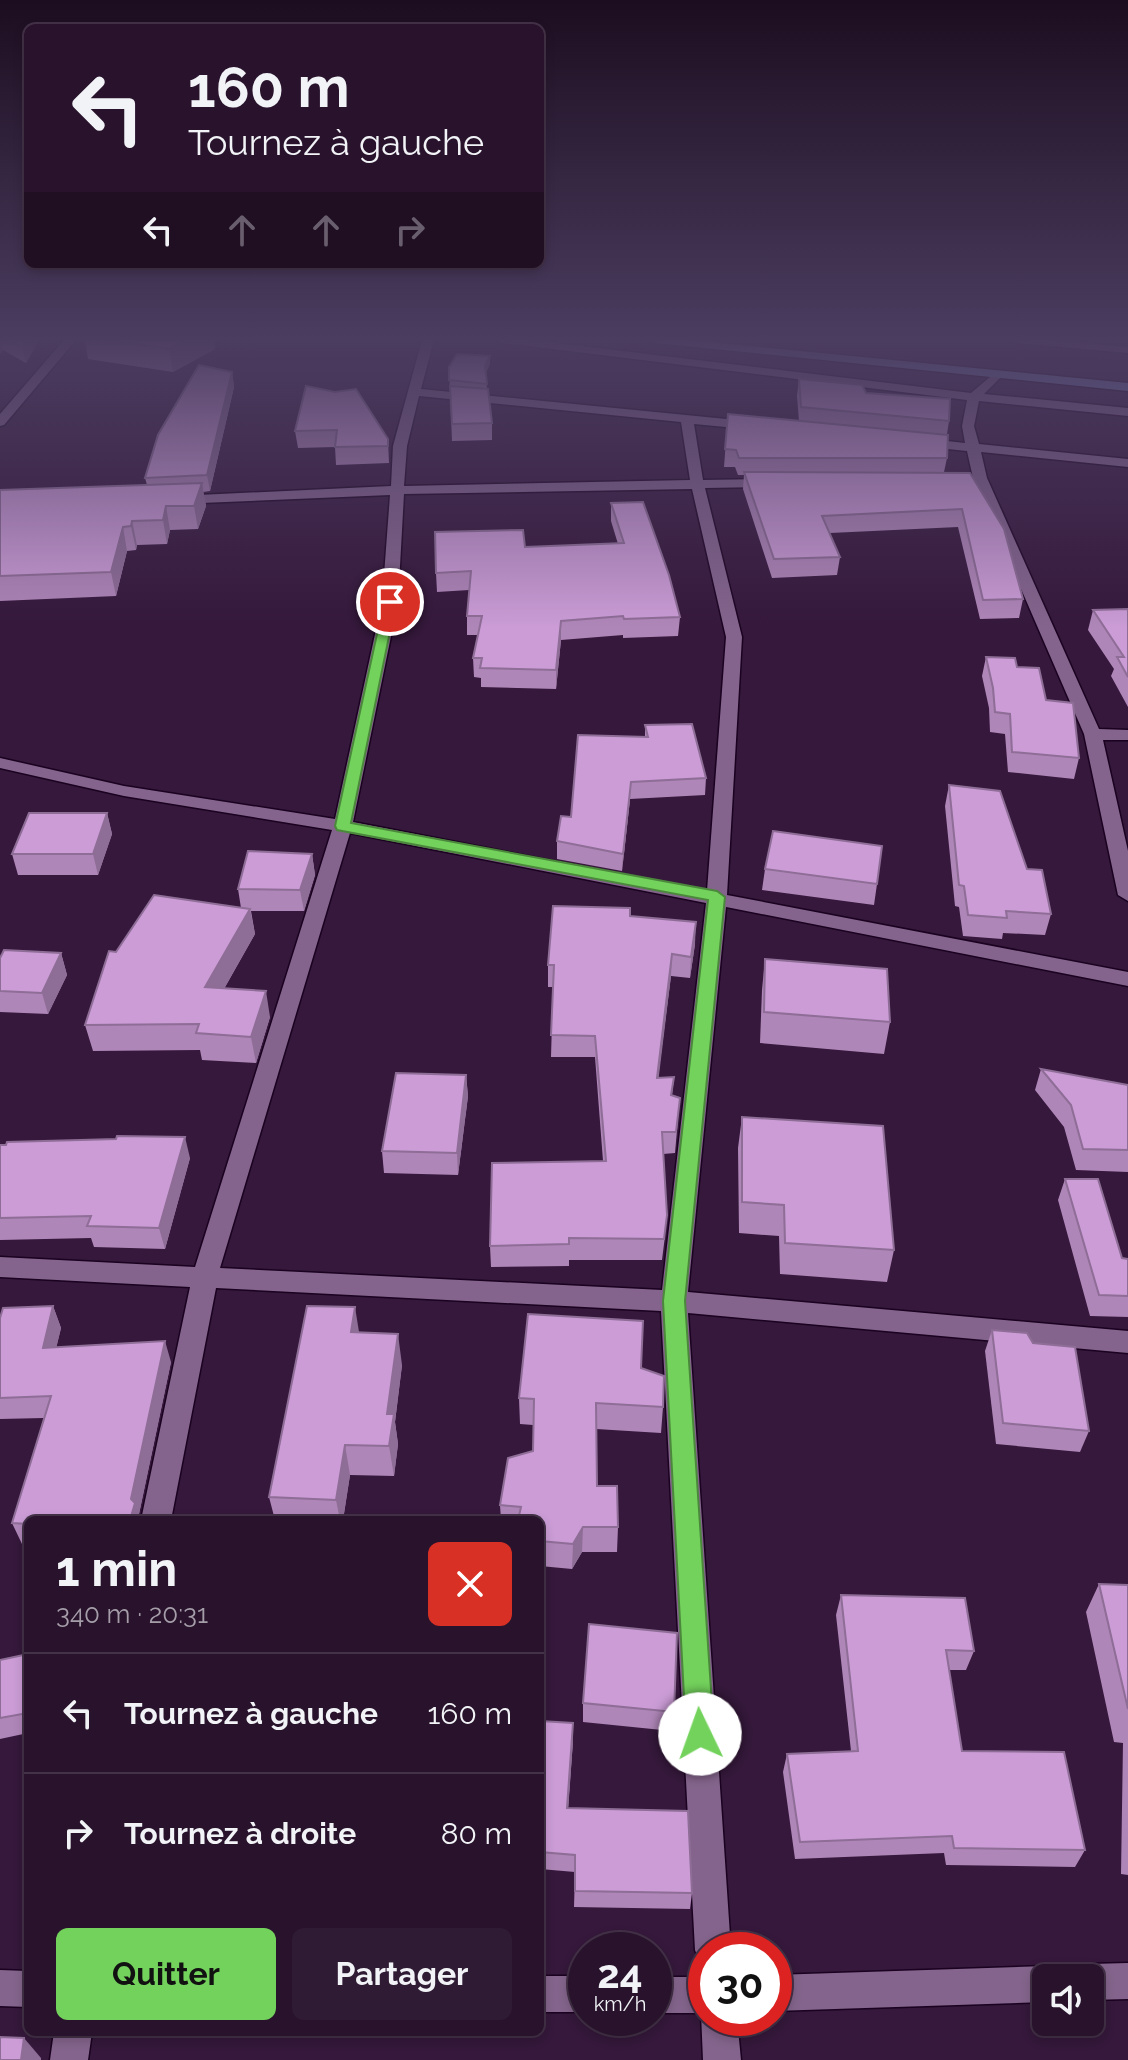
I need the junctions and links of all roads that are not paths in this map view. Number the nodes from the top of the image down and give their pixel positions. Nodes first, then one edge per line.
1 (402, 436) edge
2 (690, 436) edge
3 (970, 436) edge
4 (909, 441) edge
5 (973, 448) junction
6 (1128, 463) edge
7 (697, 482) junction
8 (792, 483) edge
9 (399, 490) junction
10 (159, 501) edge
11 (1093, 734) junction
12 (1128, 735) edge
13 (0, 763) edge
14 (343, 826) junction
15 (1128, 895) edge
16 (717, 897) junction
17 (1128, 979) edge
18 (0, 1267) edge
19 (205, 1276) junction
20 (674, 1301) junction
21 (1128, 1342) edge
22 (157, 1516) edge
23 (712, 1932) edge
24 (1128, 1981) edge
25 (1104, 1982) edge
26 (1032, 1984) edge
27 (0, 1988) edge
28 (24, 1989) edge
29 (792, 1992) edge
30 (544, 1994) edge
31 (568, 1994) edge
32 (72, 2036) edge
33 (720, 2036) edge
34 (69, 2060) edge
35 (722, 2060) edge

1 - 9 street
2 - 7 street
3 - 5 street
4 - 5 street
5 - 6 street
5 - 11 street
7 - 8 street
7 - 9 street
7 - 16 street
9 - 10 street
9 - 14 street
11 - 12 street
11 - 15 street
13 - 14 street
14 - 16 street
14 - 19 street
16 - 17 street
16 - 20 street
18 - 19 street
19 - 20 street
19 - 22 street
20 - 21 street
20 - 23 street
24 - 25 street
26 - 29 street
27 - 28 street
30 - 31 street
32 - 34 street
33 - 35 street

